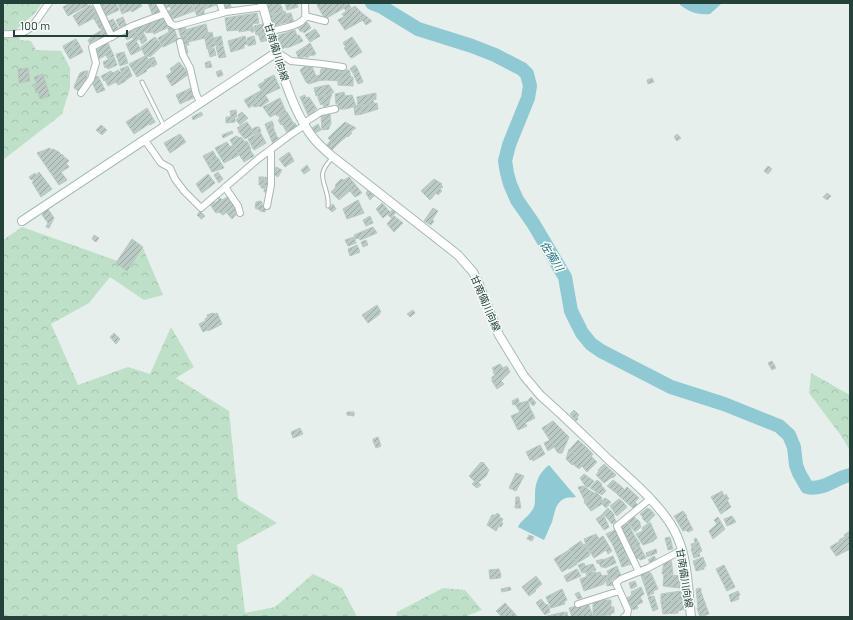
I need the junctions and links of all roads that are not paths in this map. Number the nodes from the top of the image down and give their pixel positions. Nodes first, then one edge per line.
1 (49, 3) edge
2 (96, 3) edge
3 (159, 3) edge
4 (220, 3) edge
5 (305, 4) dead end
6 (263, 5) edge
7 (223, 13) junction
8 (164, 14) junction
9 (305, 16) junction
10 (325, 21) dead end
11 (271, 31) junction
12 (3, 34) edge
13 (112, 37) junction
14 (180, 42) dead end
15 (277, 52) junction
16 (343, 67) dead end
17 (142, 82) dead end
18 (81, 94) dead end
19 (200, 102) junction
20 (335, 109) dead end
21 (305, 125) junction
22 (164, 126) junction
23 (144, 139) junction
24 (270, 150) junction
25 (333, 157) junction
26 (225, 187) junction
27 (267, 206) dead end
28 (328, 206) dead end
29 (240, 212) dead end
30 (22, 221) dead end
31 (650, 499) junction
32 (682, 550) junction
33 (639, 572) junction
34 (619, 591) junction
35 (578, 604) dead end
36 (624, 617) edge
37 (691, 617) edge

1 - 12 street
2 - 13 street
3 - 8 street
4 - 7 street
5 - 9 street
6 - 7 street
6 - 11 main road, 甘南備川向線
7 - 8 street
8 - 13 street
9 - 10 street
9 - 11 street
11 - 15 main road, 甘南備川向線
13 - 18 street
14 - 19 street
15 - 16 street
15 - 19 main road
15 - 21 main road, 甘南備川向線
17 - 22 lane
19 - 22 main road
20 - 21 street
21 - 24 street
21 - 25 main road, 甘南備川向線
22 - 23 main road
23 - 26 street
23 - 30 main road
24 - 26 street
24 - 27 street
25 - 28 lane
25 - 31 main road, 甘南備川向線
26 - 29 street
31 - 32 main road, 甘南備川向線
31 - 33 street
32 - 33 street
32 - 37 main road, 甘南備川向線
33 - 34 street
34 - 35 street
34 - 36 street

